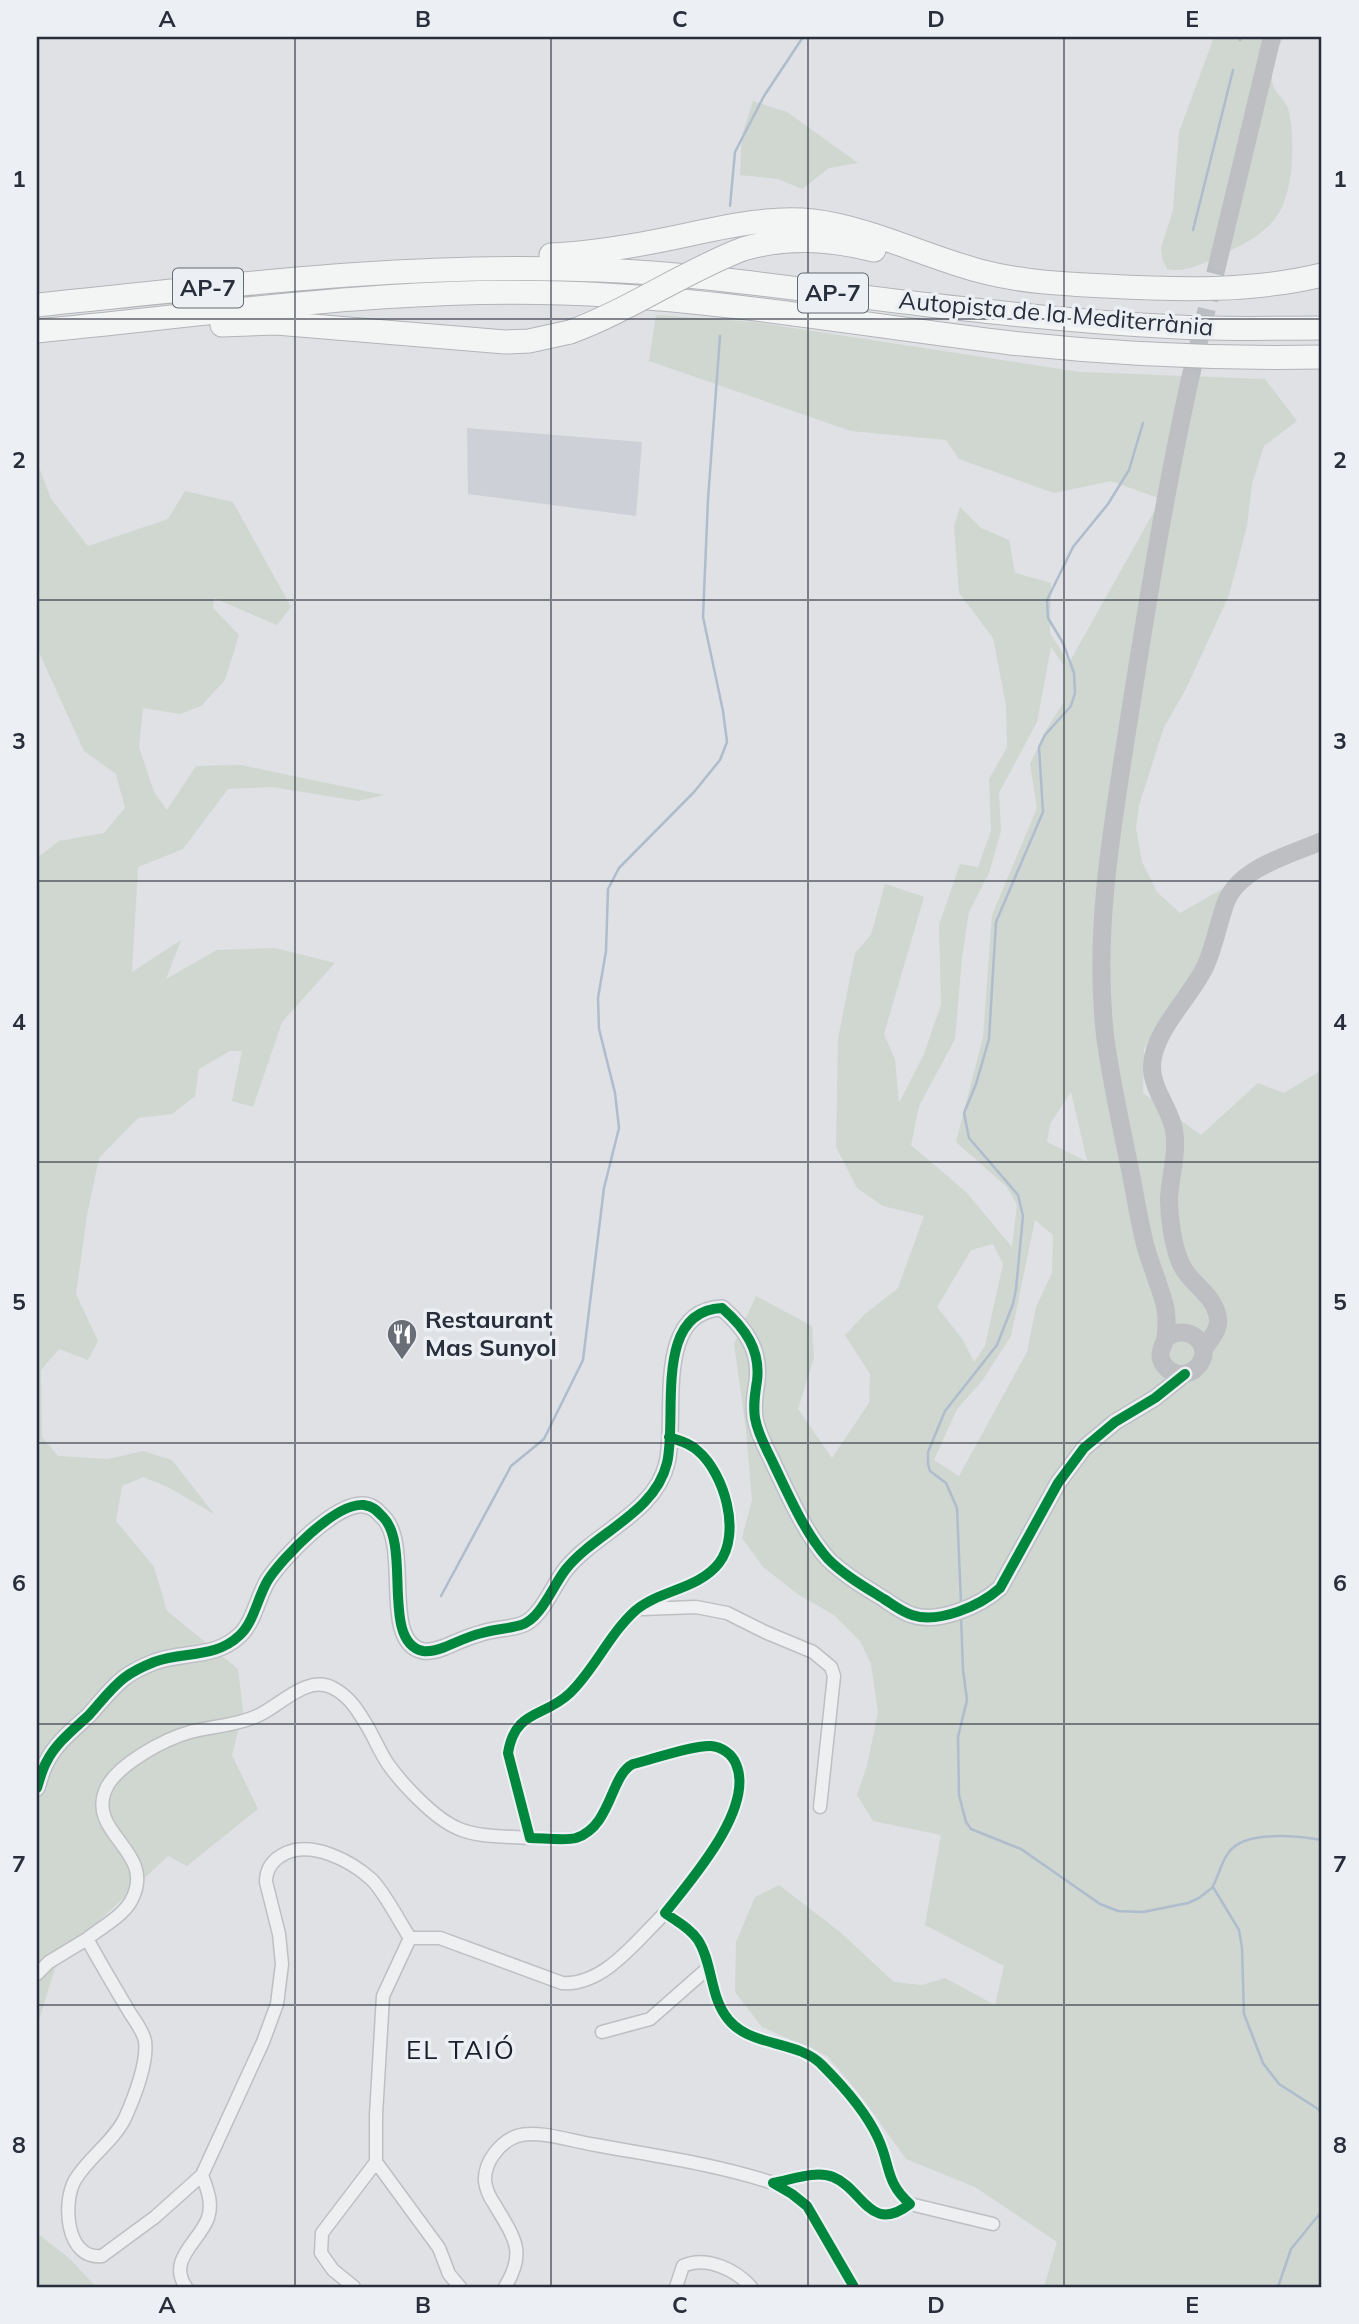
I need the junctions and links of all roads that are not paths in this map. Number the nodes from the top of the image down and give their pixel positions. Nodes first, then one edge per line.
1 (1272, 37) edge
2 (1218, 262) tunnel mouth
3 (343, 275) junction
4 (1322, 275) edge
5 (1322, 285) edge
6 (37, 305) edge
7 (61, 328) junction
8 (1322, 328) edge
9 (37, 331) edge
10 (1322, 357) edge
11 (1190, 379) tunnel mouth
12 (1322, 841) edge
13 (1165, 1306) junction
14 (1165, 1339) junction
15 (1193, 1339) junction
16 (1163, 1364) junction
17 (1185, 1374) junction
18 (1147, 1402) junction
19 (669, 1437) junction
20 (638, 1609) junction
21 (37, 1788) edge
22 (820, 1807) dead end
23 (530, 1838) junction
24 (665, 1913) junction
25 (410, 1938) junction
26 (87, 1939) junction
27 (708, 1968) junction
28 (37, 1974) edge
29 (602, 2032) dead end
30 (376, 2162) junction
31 (202, 2175) junction
32 (773, 2183) junction
33 (910, 2204) junction
34 (993, 2224) dead end
35 (186, 2287) edge
36 (354, 2287) edge
37 (460, 2287) edge
38 (505, 2287) edge
39 (676, 2287) edge
40 (751, 2287) edge
41 (855, 2287) edge

1 - 2 street
3 - 4 highway
3 - 6 highway, Autopista de la Mediterrània / AP-7
3 - 8 highway, Autopista de la Mediterrània / AP-7
5 - 7 highway, bridge
7 - 9 highway, Autopista de la Mediterrània / AP-7
7 - 10 highway, Autopista de la Mediterrània / AP-7
11 - 13 street
12 - 15 street
13 - 14 street
13 - 15 street
14 - 15 street
14 - 16 street
15 - 17 street
16 - 17 street
16 - 18 street
17 - 18 street
18 - 19 street
19 - 20 street
19 - 21 street
20 - 22 street
20 - 23 street
23 - 24 street
23 - 26 street
24 - 25 street
24 - 27 street
25 - 30 street
25 - 31 street
26 - 28 street
26 - 31 street
27 - 29 street
27 - 33 street
30 - 36 street
30 - 37 street
31 - 35 street
32 - 33 street
32 - 38 street
32 - 41 street
33 - 34 street
39 - 40 street

